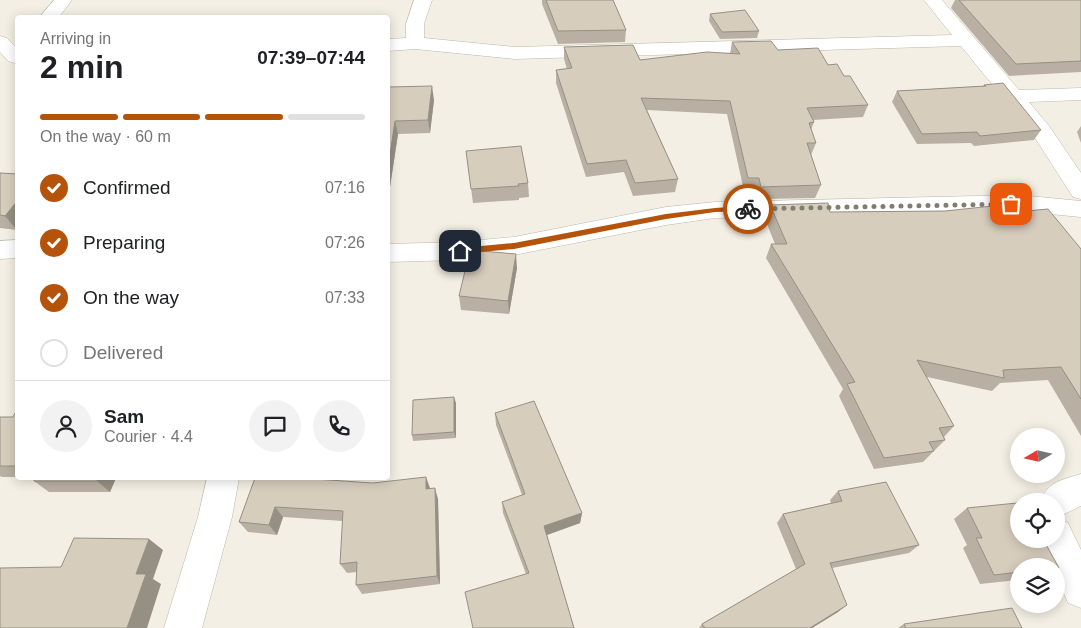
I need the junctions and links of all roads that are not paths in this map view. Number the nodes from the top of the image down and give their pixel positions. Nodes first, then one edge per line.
1 (63, 0) edge
2 (423, 0) edge
3 (933, 0) edge
4 (50, 15) edge
5 (966, 40) junction
6 (415, 43) junction
7 (390, 45) edge
8 (1081, 94) edge
9 (1012, 97) junction
10 (1081, 191) edge
11 (1081, 209) edge
12 (0, 250) edge
13 (15, 250) edge
14 (390, 253) edge
15 (224, 480) edge
16 (1081, 490) edge
17 (1065, 494) edge
18 (1062, 548) edge
19 (1081, 590) edge
20 (183, 628) edge

1 - 4 street
2 - 6 street
3 - 5 street
5 - 6 street
5 - 9 street
6 - 7 street
8 - 9 street
9 - 10 street
11 - 14 street
12 - 13 street
15 - 20 street
16 - 17 street
18 - 19 street

